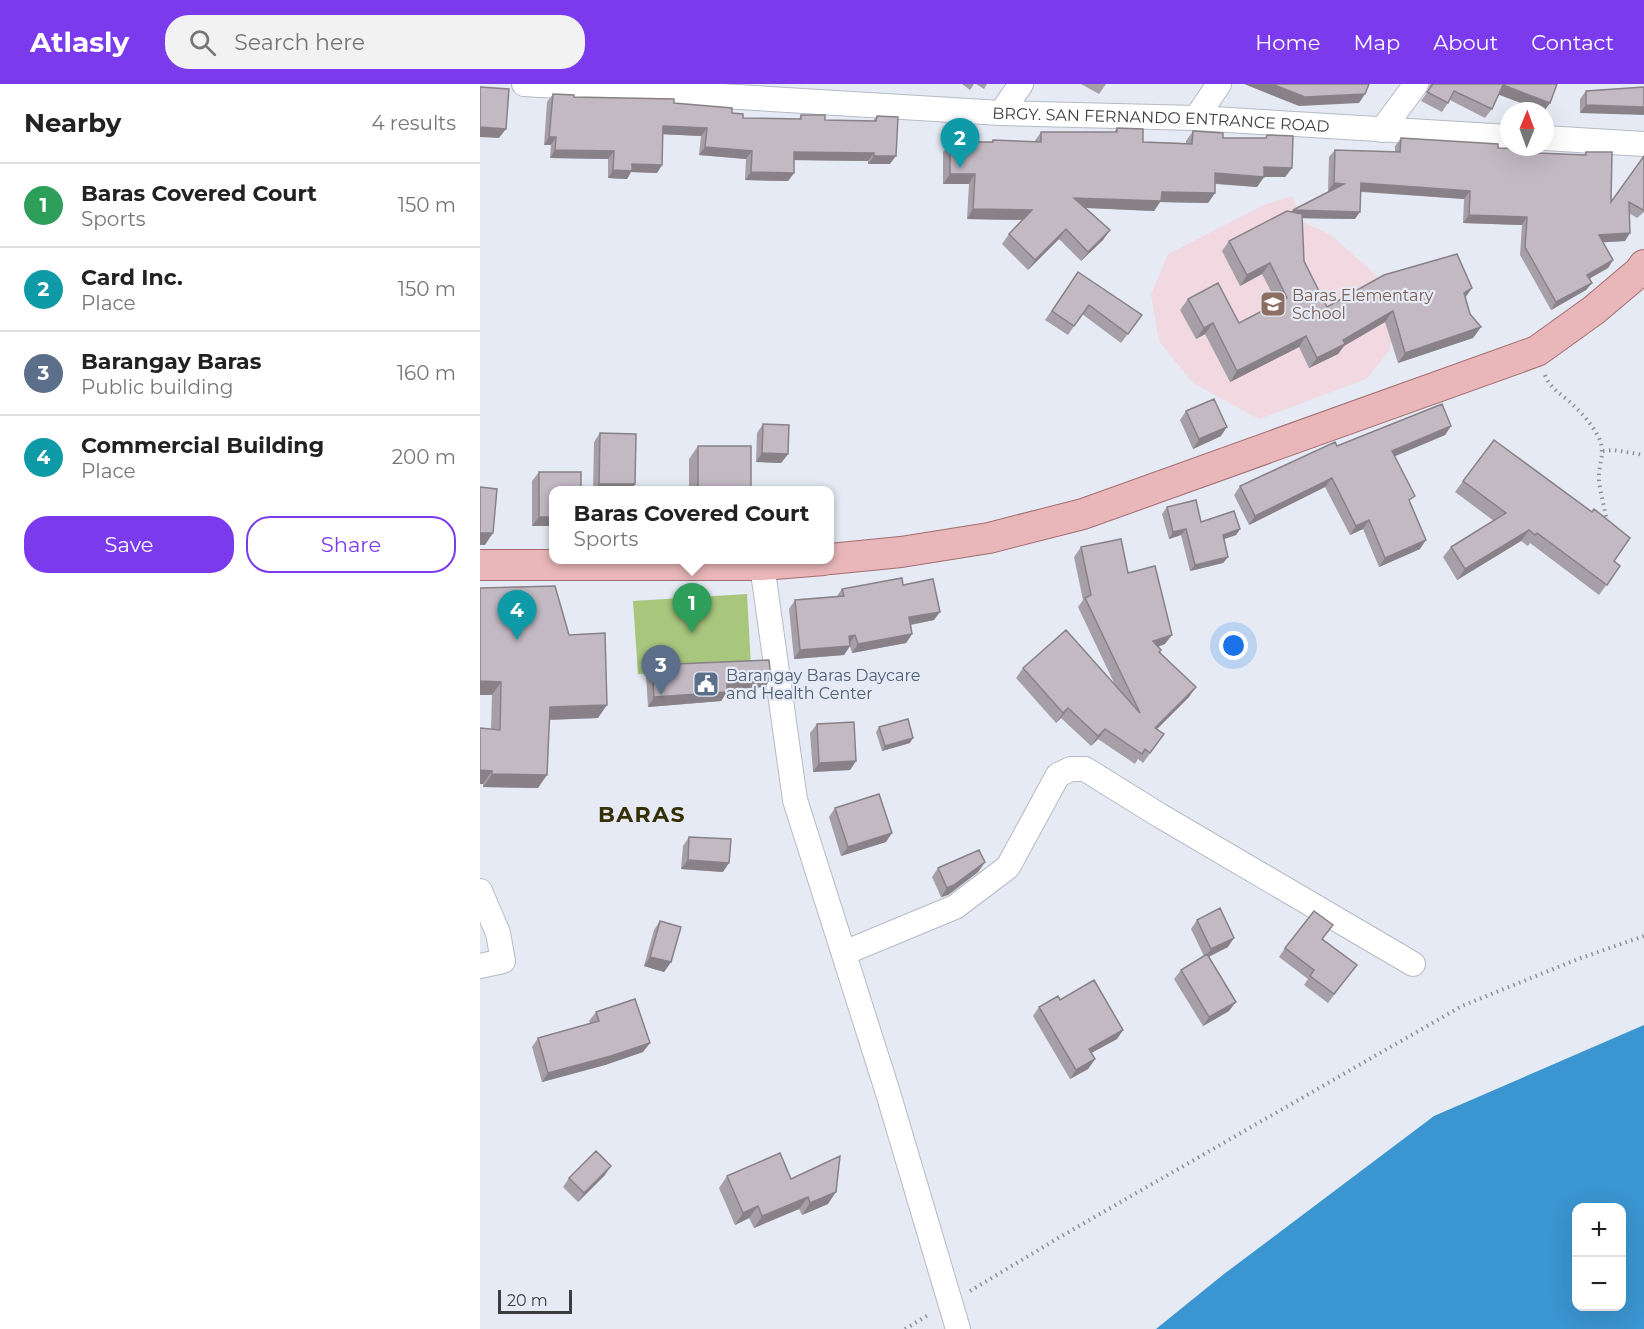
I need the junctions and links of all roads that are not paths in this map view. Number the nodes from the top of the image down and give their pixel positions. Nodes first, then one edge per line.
1 (524, 84) edge
2 (1021, 84) edge
3 (1219, 84) edge
4 (1416, 84) edge
5 (621, 87) edge
6 (823, 93) edge
7 (1001, 113) junction
8 (1196, 118) junction
9 (1382, 130) junction
10 (1500, 137) edge
11 (1554, 139) edge
12 (1644, 144) edge
13 (1644, 265) edge
14 (834, 559) edge
15 (783, 564) edge
16 (480, 565) edge
17 (762, 566) junction
18 (480, 891) edge
19 (844, 953) junction
20 (1413, 964) dead end
21 (480, 966) edge
22 (958, 1329) edge

1 - 5 street, BRGY. SAN FERNANDO ENTRANCE ROAD
2 - 7 street
3 - 8 street
4 - 9 street
5 - 6 street, BRGY. SAN FERNANDO ENTRANCE ROAD
6 - 7 street, BRGY. SAN FERNANDO ENTRANCE ROAD
7 - 8 street, BRGY. SAN FERNANDO ENTRANCE ROAD
8 - 9 street, BRGY. SAN FERNANDO ENTRANCE ROAD
9 - 10 street, BRGY. SAN FERNANDO ENTRANCE ROAD
11 - 12 street
13 - 14 main road
15 - 17 main road
16 - 17 main road
17 - 19 street
18 - 21 street
19 - 20 street
19 - 22 street

